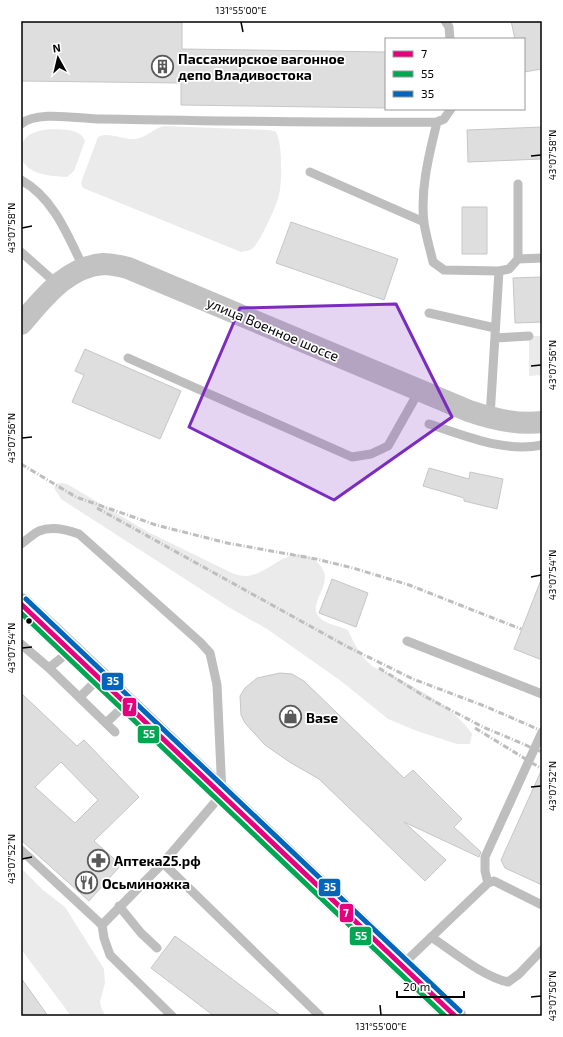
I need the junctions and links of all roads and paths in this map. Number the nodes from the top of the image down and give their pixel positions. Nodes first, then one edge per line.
1 (445, 21) edge
2 (450, 38) edge
3 (450, 110) edge
4 (436, 122) junction
5 (21, 124) edge
6 (310, 172) dead end
7 (21, 180) edge
8 (518, 184) dead end
9 (424, 222) junction
10 (21, 252) edge
11 (542, 258) edge
12 (518, 259) junction
13 (84, 269) junction
14 (499, 272) junction
15 (57, 284) junction
16 (428, 314) dead end
17 (21, 324) edge
18 (495, 328) junction
19 (529, 336) dead end
20 (495, 338) junction
21 (128, 358) dead end
22 (419, 391) junction
23 (490, 418) junction
24 (542, 422) edge
25 (429, 424) dead end
26 (542, 446) edge
27 (21, 544) edge
28 (21, 604) edge
29 (408, 641) dead end
30 (21, 644) edge
31 (71, 650) junction
32 (49, 668) junction
33 (100, 677) junction
34 (542, 694) edge
35 (80, 697) junction
36 (127, 703) junction
37 (106, 723) junction
38 (115, 732) dead end
39 (542, 732) edge
40 (222, 794) junction
41 (21, 850) edge
42 (163, 863) junction
43 (488, 883) junction
44 (542, 905) edge
45 (119, 906) junction
46 (102, 925) junction
47 (431, 937) junction
48 (157, 948) dead end
49 (542, 950) edge
50 (402, 965) junction
51 (172, 1016) edge
52 (320, 1016) edge
53 (455, 1016) edge

1 - 2 lane
3 - 4 lane
4 - 5 lane
4 - 9 lane
6 - 9 lane
7 - 13 lane
8 - 12 lane
9 - 14 lane
10 - 15 lane
11 - 12 lane
12 - 14 lane
13 - 15 main road, улица Военное шоссе
13 - 22 main road, улица Военное шоссе
14 - 18 lane
15 - 17 main road, улица Военное шоссе
16 - 18 lane
18 - 20 lane
19 - 20 lane
20 - 23 lane
21 - 22 lane
22 - 23 main road, улица Военное шоссе
23 - 24 main road, улица Военное шоссе
25 - 26 lane
27 - 40 lane
28 - 31 main road
29 - 34 lane
30 - 32 lane
31 - 32 lane
31 - 33 main road
32 - 35 lane
33 - 35 lane
33 - 36 main road
35 - 37 lane
36 - 37 lane
36 - 40 main road
37 - 38 lane
39 - 43 lane
40 - 42 lane
40 - 50 main road
41 - 46 lane
42 - 45 lane
42 - 52 lane
43 - 44 lane
43 - 47 lane
45 - 46 lane
45 - 48 lane
46 - 51 lane
47 - 49 lane
47 - 50 lane
50 - 53 main road

